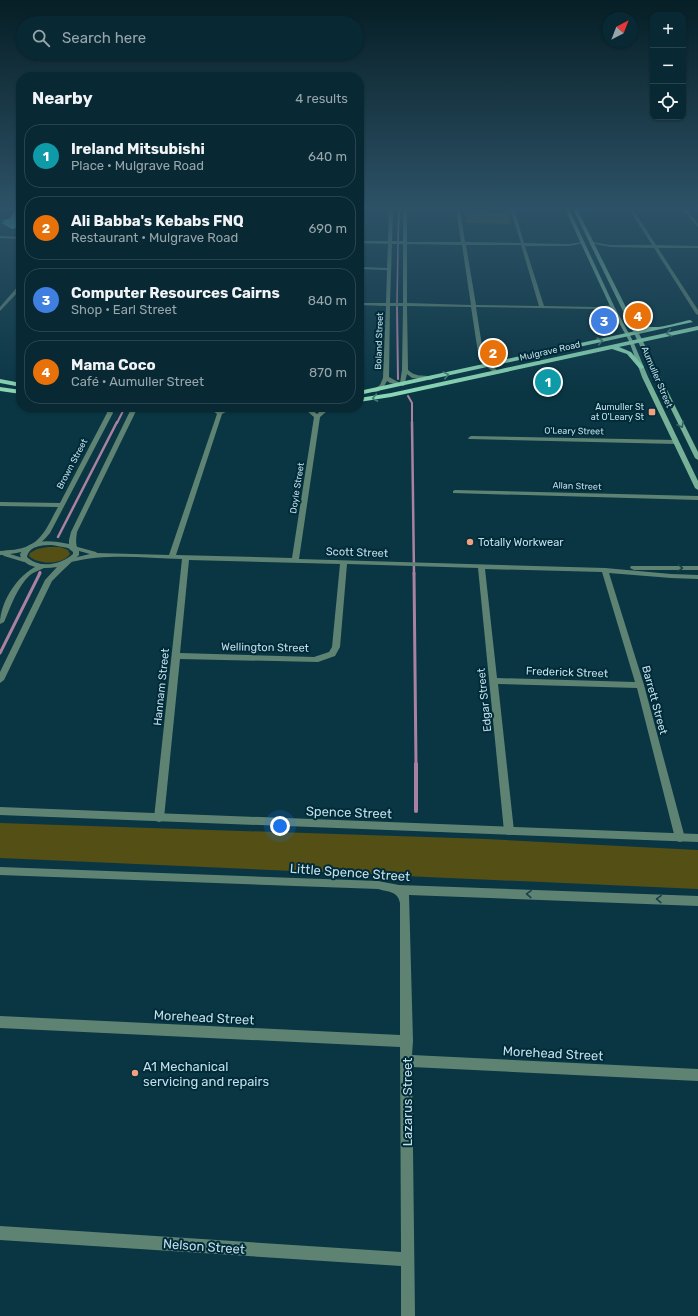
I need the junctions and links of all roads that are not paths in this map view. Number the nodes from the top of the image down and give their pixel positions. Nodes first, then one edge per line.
1 (390, 270) edge
2 (405, 270) edge
3 (468, 270) edge
4 (530, 270) edge
5 (595, 270) edge
6 (605, 270) edge
7 (670, 270) edge
8 (611, 283) junction
9 (16, 292) edge
10 (607, 296) junction
11 (6, 298) dead end
12 (11, 298) junction
13 (364, 304) edge
14 (389, 304) junction
15 (405, 304) junction
16 (473, 306) junction
17 (612, 306) junction
18 (542, 307) junction
19 (596, 308) junction
20 (0, 310) edge
21 (615, 312) junction
22 (698, 312) edge
23 (698, 317) edge
24 (628, 318) junction
25 (698, 321) edge
26 (690, 322) junction
27 (698, 328) edge
28 (652, 329) junction
29 (636, 333) junction
30 (628, 334) junction
31 (639, 339) junction
32 (632, 342) junction
33 (611, 346) junction
34 (488, 366) junction
35 (641, 367) junction
36 (405, 370) junction
37 (496, 372) junction
38 (386, 378) junction
39 (433, 378) junction
40 (0, 381) edge
41 (16, 384) edge
42 (660, 384) junction
43 (402, 385) junction
44 (1, 390) edge
45 (375, 391) junction
46 (16, 392) edge
47 (364, 393) edge
48 (364, 399) edge
49 (658, 403) junction
50 (106, 412) edge
51 (132, 412) edge
52 (311, 412) edge
53 (322, 412) edge
54 (220, 413) edge
55 (317, 418) junction
56 (471, 438) dead end
57 (676, 442) junction
58 (698, 458) edge
59 (698, 488) edge
60 (455, 492) dead end
61 (698, 498) edge
62 (0, 504) edge
63 (61, 505) junction
64 (48, 532) junction
65 (74, 532) junction
66 (55, 543) junction
67 (73, 547) junction
68 (30, 548) junction
69 (0, 553) edge
70 (107, 556) junction
71 (172, 558) junction
72 (186, 558) junction
73 (25, 561) junction
74 (70, 561) junction
75 (295, 561) junction
76 (344, 562) junction
77 (44, 566) junction
78 (481, 566) junction
79 (698, 568) edge
80 (605, 570) junction
81 (698, 577) edge
82 (24, 578) junction
83 (50, 580) junction
84 (0, 622) edge
85 (176, 656) junction
86 (0, 680) edge
87 (493, 681) junction
88 (640, 685) junction
89 (0, 811) edge
90 (159, 818) junction
91 (509, 831) junction
92 (680, 838) junction
93 (698, 838) edge
94 (0, 871) edge
95 (399, 890) junction
96 (698, 901) edge
97 (0, 1022) edge
98 (406, 1041) junction
99 (406, 1061) junction
100 (698, 1075) edge
101 (0, 1233) edge
102 (407, 1259) junction
103 (408, 1316) edge

1 - 14 street, Boland Street
2 - 15 street
3 - 16 street
4 - 18 street
5 - 10 main road, Aumuller Street
6 - 8 main road, Aumuller Street
7 - 22 street
8 - 10 main road
8 - 24 main road, Aumuller Street
9 - 12 street
10 - 17 main road, Aumuller Street
11 - 12 street
12 - 20 street
13 - 14 street
14 - 15 street
14 - 38 street, Boland Street
15 - 16 street
15 - 36 street
16 - 18 street
16 - 34 street
17 - 19 street
17 - 21 main road, Aumuller Street
18 - 19 street
19 - 21 street
21 - 30 main road, Aumuller Street
23 - 26 street
24 - 28 main road
24 - 29 main road, Aumuller Street
25 - 26 main road, Mulgrave Road
26 - 28 main road, Mulgrave Road
27 -> 31 main road, Mulgrave Road
28 - 29 main road, Mulgrave Road
29 - 30 main road, Mulgrave Road
29 - 31 main road, Aumuller Street
30 - 32 main road, Aumuller Street
34 -> 30 main road, Mulgrave Road
31 - 32 main road, Mulgrave Road
31 - 42 main road, Aumuller Street
32 - 33 main road, Mulgrave Road
32 - 35 main road, Aumuller Street
33 - 35 main road
33 - 37 main road, Mulgrave Road
34 - 37 street
39 -> 34 main road, Mulgrave Road
35 - 49 main road, Aumuller Street
36 - 39 street
36 - 43 street
37 -> 48 main road, Mulgrave Road
38 - 43 street, Boland Street
38 - 45 street, Boland Street
39 - 43 main road, Mulgrave Road
40 - 41 main road
42 - 49 main road
42 -> 58 main road, Aumuller Street
43 - 45 main road, Mulgrave Road
44 - 46 main road
45 - 47 main road, Mulgrave Road
49 - 57 main road, Aumuller Street
50 - 63 street, Brown Street
51 - 65 street
52 - 55 street
53 - 55 street
54 - 71 street
55 - 75 street, Doyle Street
56 - 57 street, O'Leary Street
57 - 59 main road, Aumuller Street
60 - 61 street, Allan Street
62 - 63 street
63 - 64 street, Brown Street
64 - 66 street
64 - 68 street, Brown Street
65 - 66 street
65 - 67 street
66 - 67 street, Scott Street
66 - 68 street
67 - 70 street, Scott Street
67 - 74 street
68 - 69 street
68 - 73 street
69 - 73 street
70 - 71 street, Scott Street
70 - 74 street, Scott Street
71 - 72 street, Scott Street
72 - 75 street, Scott Street
72 - 85 street, Hannam Street
73 - 77 street
73 - 82 street
74 - 77 street, Scott Street
74 - 83 street
75 - 76 street, Scott Street
76 - 78 street, Scott Street
76 - 85 street, Wellington Street
77 - 82 street
77 - 83 street
78 - 80 street, Scott Street
78 - 87 street, Edgar Street
80 -> 79 street, Scott Street
80 - 81 street, Scott Street
80 - 88 street, Barrett Street
82 - 84 street
83 - 86 street
85 - 90 street, Hannam Street
87 - 88 street, Frederick Street
87 - 91 street, Edgar Street
88 - 92 street, Barrett Street
89 - 90 street, Spence Street
90 - 91 street, Spence Street
91 - 92 street, Spence Street
92 - 93 street, Spence Street
94 - 95 street, Little Spence Street
96 -> 95 street, Little Spence Street
95 - 98 street, Lazarus Street
97 - 98 street, Morehead Street
98 - 99 street, Lazarus Street
99 - 100 street, Morehead Street
99 - 102 street, Lazarus Street
101 - 102 street, Nelson Street
102 - 103 street, Lazarus Street

